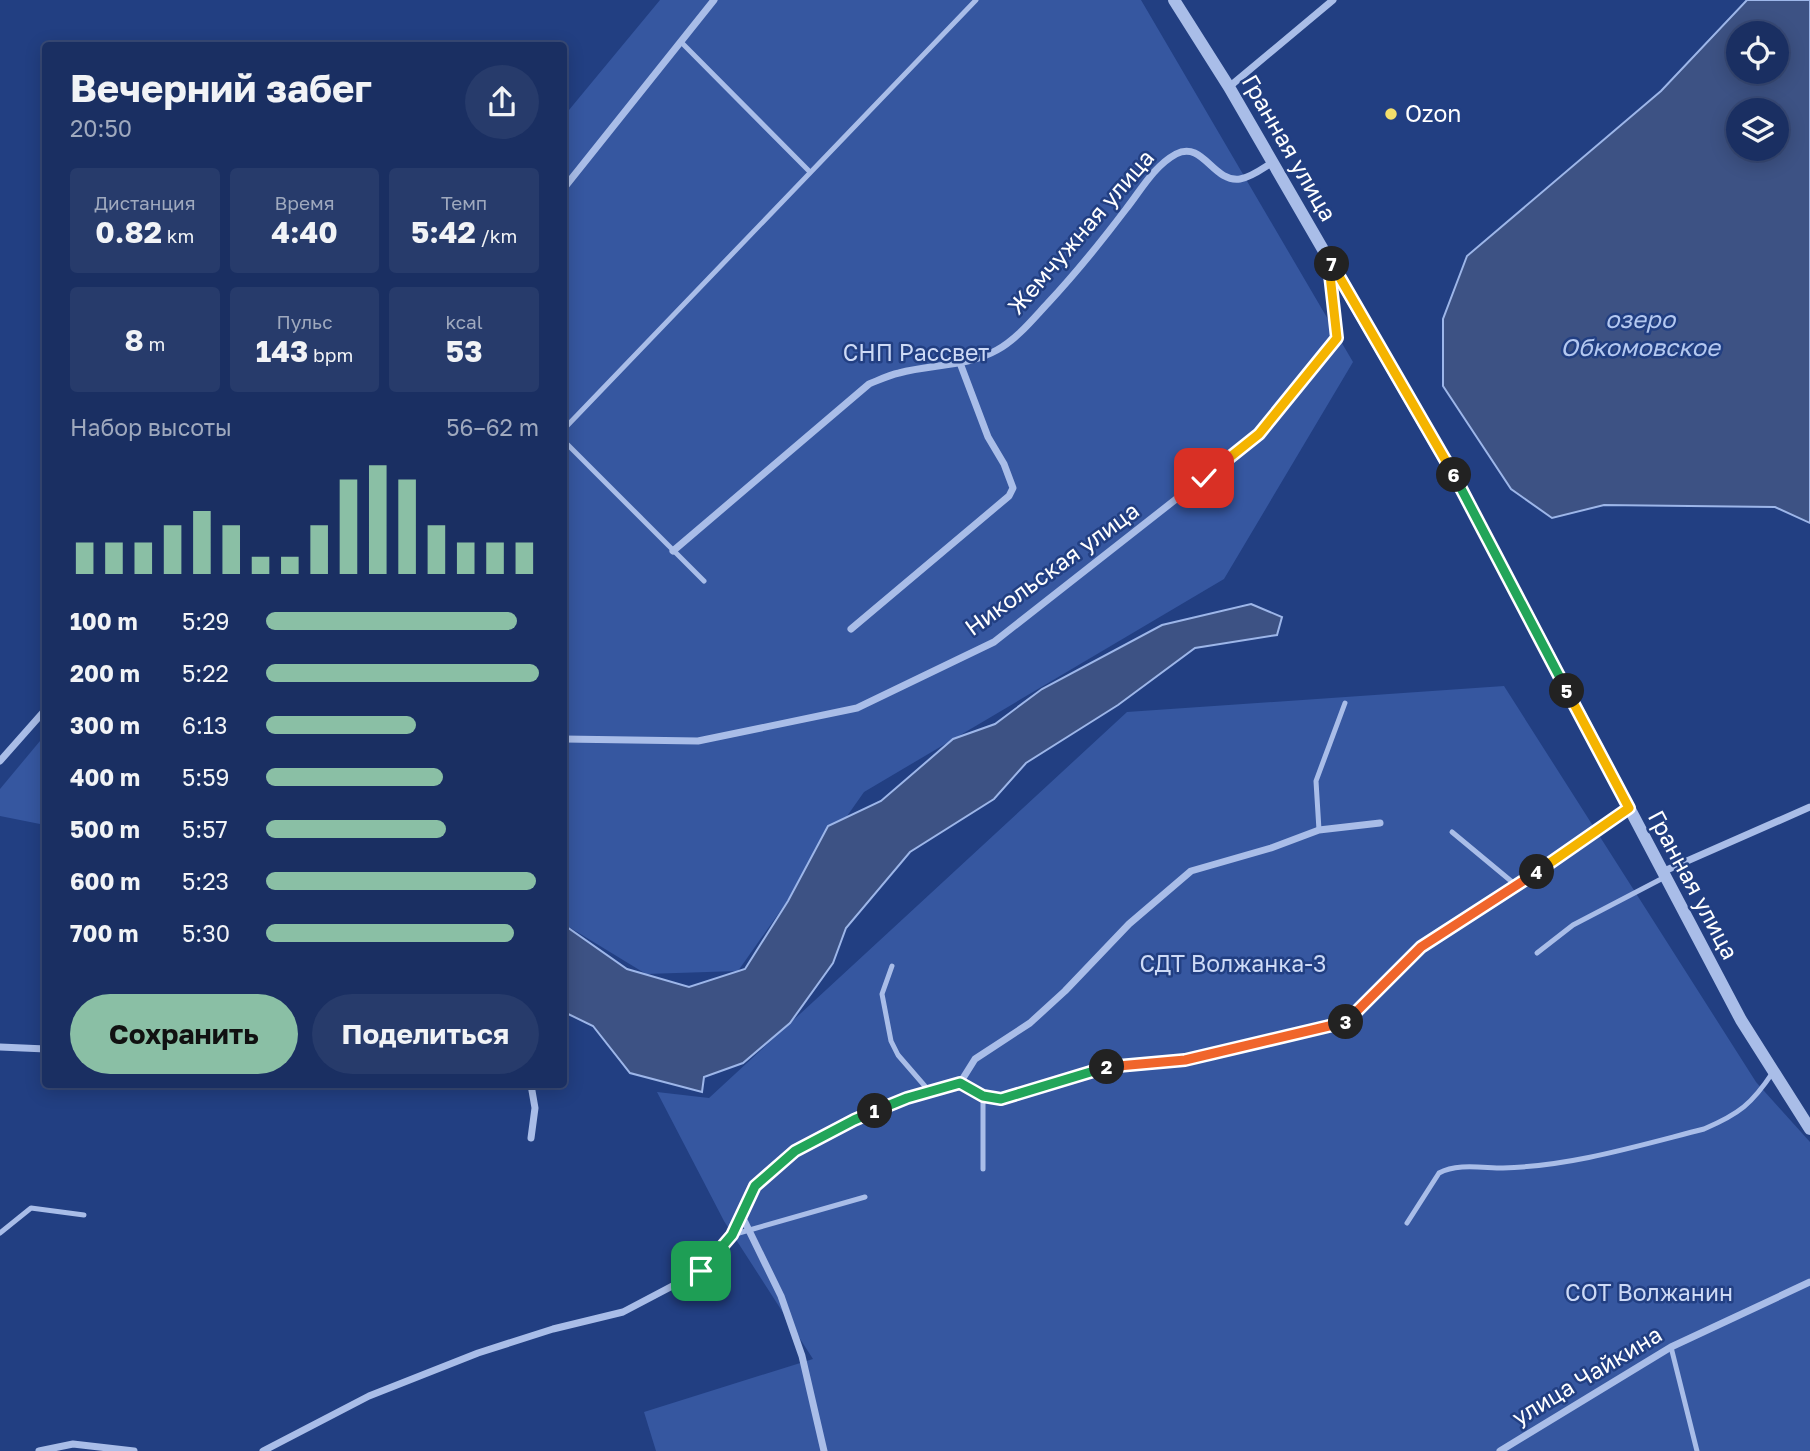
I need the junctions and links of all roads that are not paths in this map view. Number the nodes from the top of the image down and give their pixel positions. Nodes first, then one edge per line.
1 (714, 0) edge
2 (976, 0) edge
3 (1174, 0) edge
4 (1334, 0) edge
5 (681, 42) junction
6 (1229, 87) junction
7 (1273, 162) junction
8 (810, 172) junction
9 (567, 184) edge
10 (1328, 257) junction
11 (960, 363) junction
12 (567, 426) edge
13 (567, 444) edge
14 (673, 551) junction
15 (704, 581) dead end
16 (851, 629) dead end
17 (1345, 703) dead end
18 (42, 714) edge
19 (567, 738) edge
20 (0, 761) edge
21 (1810, 807) edge
22 (1629, 808) junction
23 (1380, 823) dead end
24 (1319, 830) junction
25 (1452, 832) dead end
26 (1664, 874) junction
27 (1517, 886) junction
28 (1537, 953) dead end
29 (892, 966) dead end
30 (0, 1047) edge
31 (42, 1049) edge
32 (1773, 1072) junction
33 (960, 1083) junction
34 (532, 1088) edge
35 (930, 1092) junction
36 (983, 1096) junction
37 (1810, 1129) edge
38 (531, 1138) dead end
39 (983, 1169) dead end
40 (865, 1197) dead end
41 (741, 1214) junction
42 (85, 1215) dead end
43 (1407, 1223) dead end
44 (749, 1230) junction
45 (0, 1233) edge
46 (732, 1235) junction
47 (1810, 1282) edge
48 (1671, 1347) junction
49 (49, 1450) edge
50 (39, 1451) edge
51 (134, 1451) edge
52 (263, 1451) edge
53 (824, 1451) edge
54 (1500, 1451) edge
55 (1697, 1451) edge

1 - 5 street
2 - 8 lane
3 - 6 street, Гранная улица
4 - 6 street
5 - 8 lane
5 - 9 street
6 - 7 street, Гранная улица
7 - 10 street, Гранная улица
7 - 11 street, Жемчужная улица
8 - 12 lane
10 - 19 street, Никольская улица
10 - 22 street, Гранная улица
11 - 14 street, Жемчужная улица
11 - 16 street
13 - 14 lane
14 - 15 lane
17 - 24 lane
18 - 20 street
21 - 26 street
22 - 26 street, Гранная улица
22 - 27 street
23 - 24 street
24 - 33 street
25 - 27 lane
26 - 28 lane
26 - 32 street, Гранная улица
27 - 36 street
29 - 35 lane
30 - 31 street
32 - 37 street, Гранная улица
32 - 43 lane
33 - 35 street
33 - 36 street
34 - 38 street
35 - 41 street
36 - 39 lane
40 - 44 lane
41 - 44 street
41 - 46 street
42 - 45 lane
44 - 46 lane
44 - 53 street
46 - 52 street
47 - 48 street, улица Чайкина
48 - 54 street, улица Чайкина
48 - 55 lane
49 - 50 street
49 - 51 street

